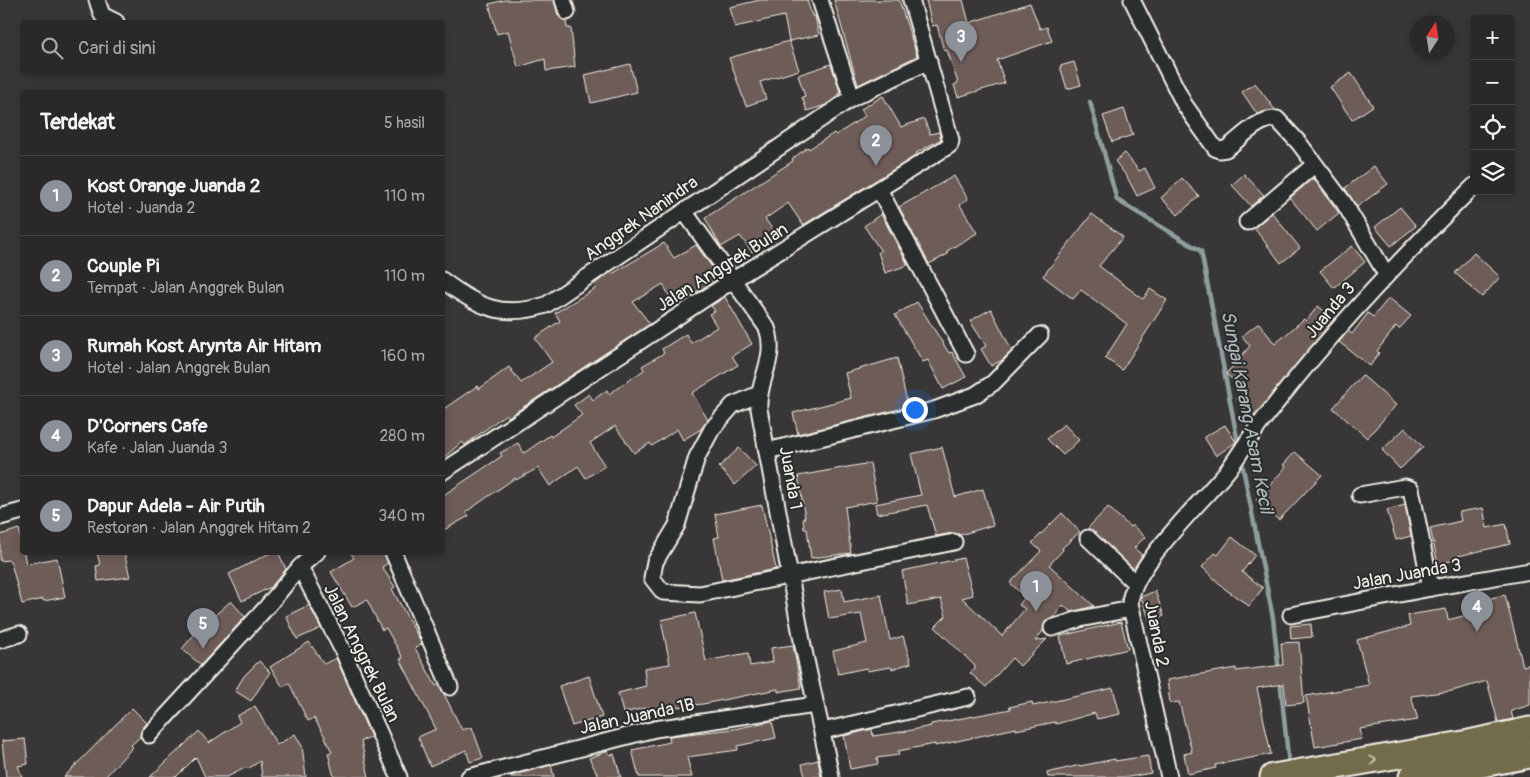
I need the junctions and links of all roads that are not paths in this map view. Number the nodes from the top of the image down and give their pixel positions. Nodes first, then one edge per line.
1 (97, 0) edge
2 (820, 0) edge
3 (911, 0) edge
4 (1132, 0) edge
5 (112, 20) edge
6 (929, 62) junction
7 (852, 98) junction
8 (1314, 165) junction
9 (1470, 190) edge
10 (880, 191) junction
11 (684, 210) junction
12 (1247, 222) dead end
13 (1386, 274) junction
14 (733, 280) junction
15 (445, 282) edge
16 (1040, 335) dead end
17 (966, 354) dead end
18 (759, 394) junction
19 (767, 451) junction
20 (1228, 469) joint
21 (445, 470) edge
22 (1360, 495) dead end
23 (20, 512) edge
24 (0, 517) edge
25 (1088, 538) dead end
26 (954, 542) dead end
27 (314, 555) edge
28 (394, 555) edge
29 (300, 567) junction
30 (1530, 571) edge
31 (789, 576) junction
32 (1135, 583) junction
33 (1431, 588) junction
34 (1131, 609) junction
35 (1291, 616) dead end
36 (1052, 628) dead end
37 (20, 634) dead end
38 (0, 640) edge
39 (450, 687) dead end
40 (968, 697) dead end
41 (815, 706) junction
42 (1530, 730) edge
43 (823, 731) junction
44 (149, 735) dead end
45 (1530, 755) edge
46 (1476, 772) edge
47 (399, 777) edge
48 (469, 777) edge
49 (831, 777) edge
50 (1169, 777) edge
51 (1272, 777) edge
52 (1412, 777) edge

1 - 5 street
2 - 7 street
3 - 6 street
4 - 8 street
6 - 7 street, Anggrek Nanindra
6 - 10 street, Jalan Anggrek Bulan
7 - 11 street, Anggrek Nanindra
8 - 12 street
8 - 13 street
9 - 13 street, Juanda 3
10 - 14 street, Jalan Anggrek Bulan
10 - 17 street
11 - 14 street, Juanda 1
11 - 15 street, Anggrek Nanindra
13 - 20 street, Juanda 3
14 - 18 street, Juanda 1
14 - 21 street, Jalan Anggrek Bulan
16 - 19 street
18 - 19 street, Juanda 1
18 - 31 street
19 - 31 street, Juanda 1
20 - 32 street, Juanda 2
22 - 33 street
23 - 24 street
25 - 32 street
26 - 31 street
27 - 29 street
28 - 39 street
29 - 44 street
29 - 47 street, Jalan Anggrek Bulan
30 - 33 street, Jalan Juanda 3
31 - 41 street, Juanda 1
32 - 34 street, Juanda 2
33 - 35 street, Jalan Juanda 3
34 - 36 street
34 - 50 street, Juanda 2
37 - 38 street
40 - 43 street
41 - 43 street, Juanda 1
41 - 48 street, Jalan Juanda 1B
51 -> 42 highway
43 - 49 street, Juanda 1
45 - 46 highway
46 - 52 highway

